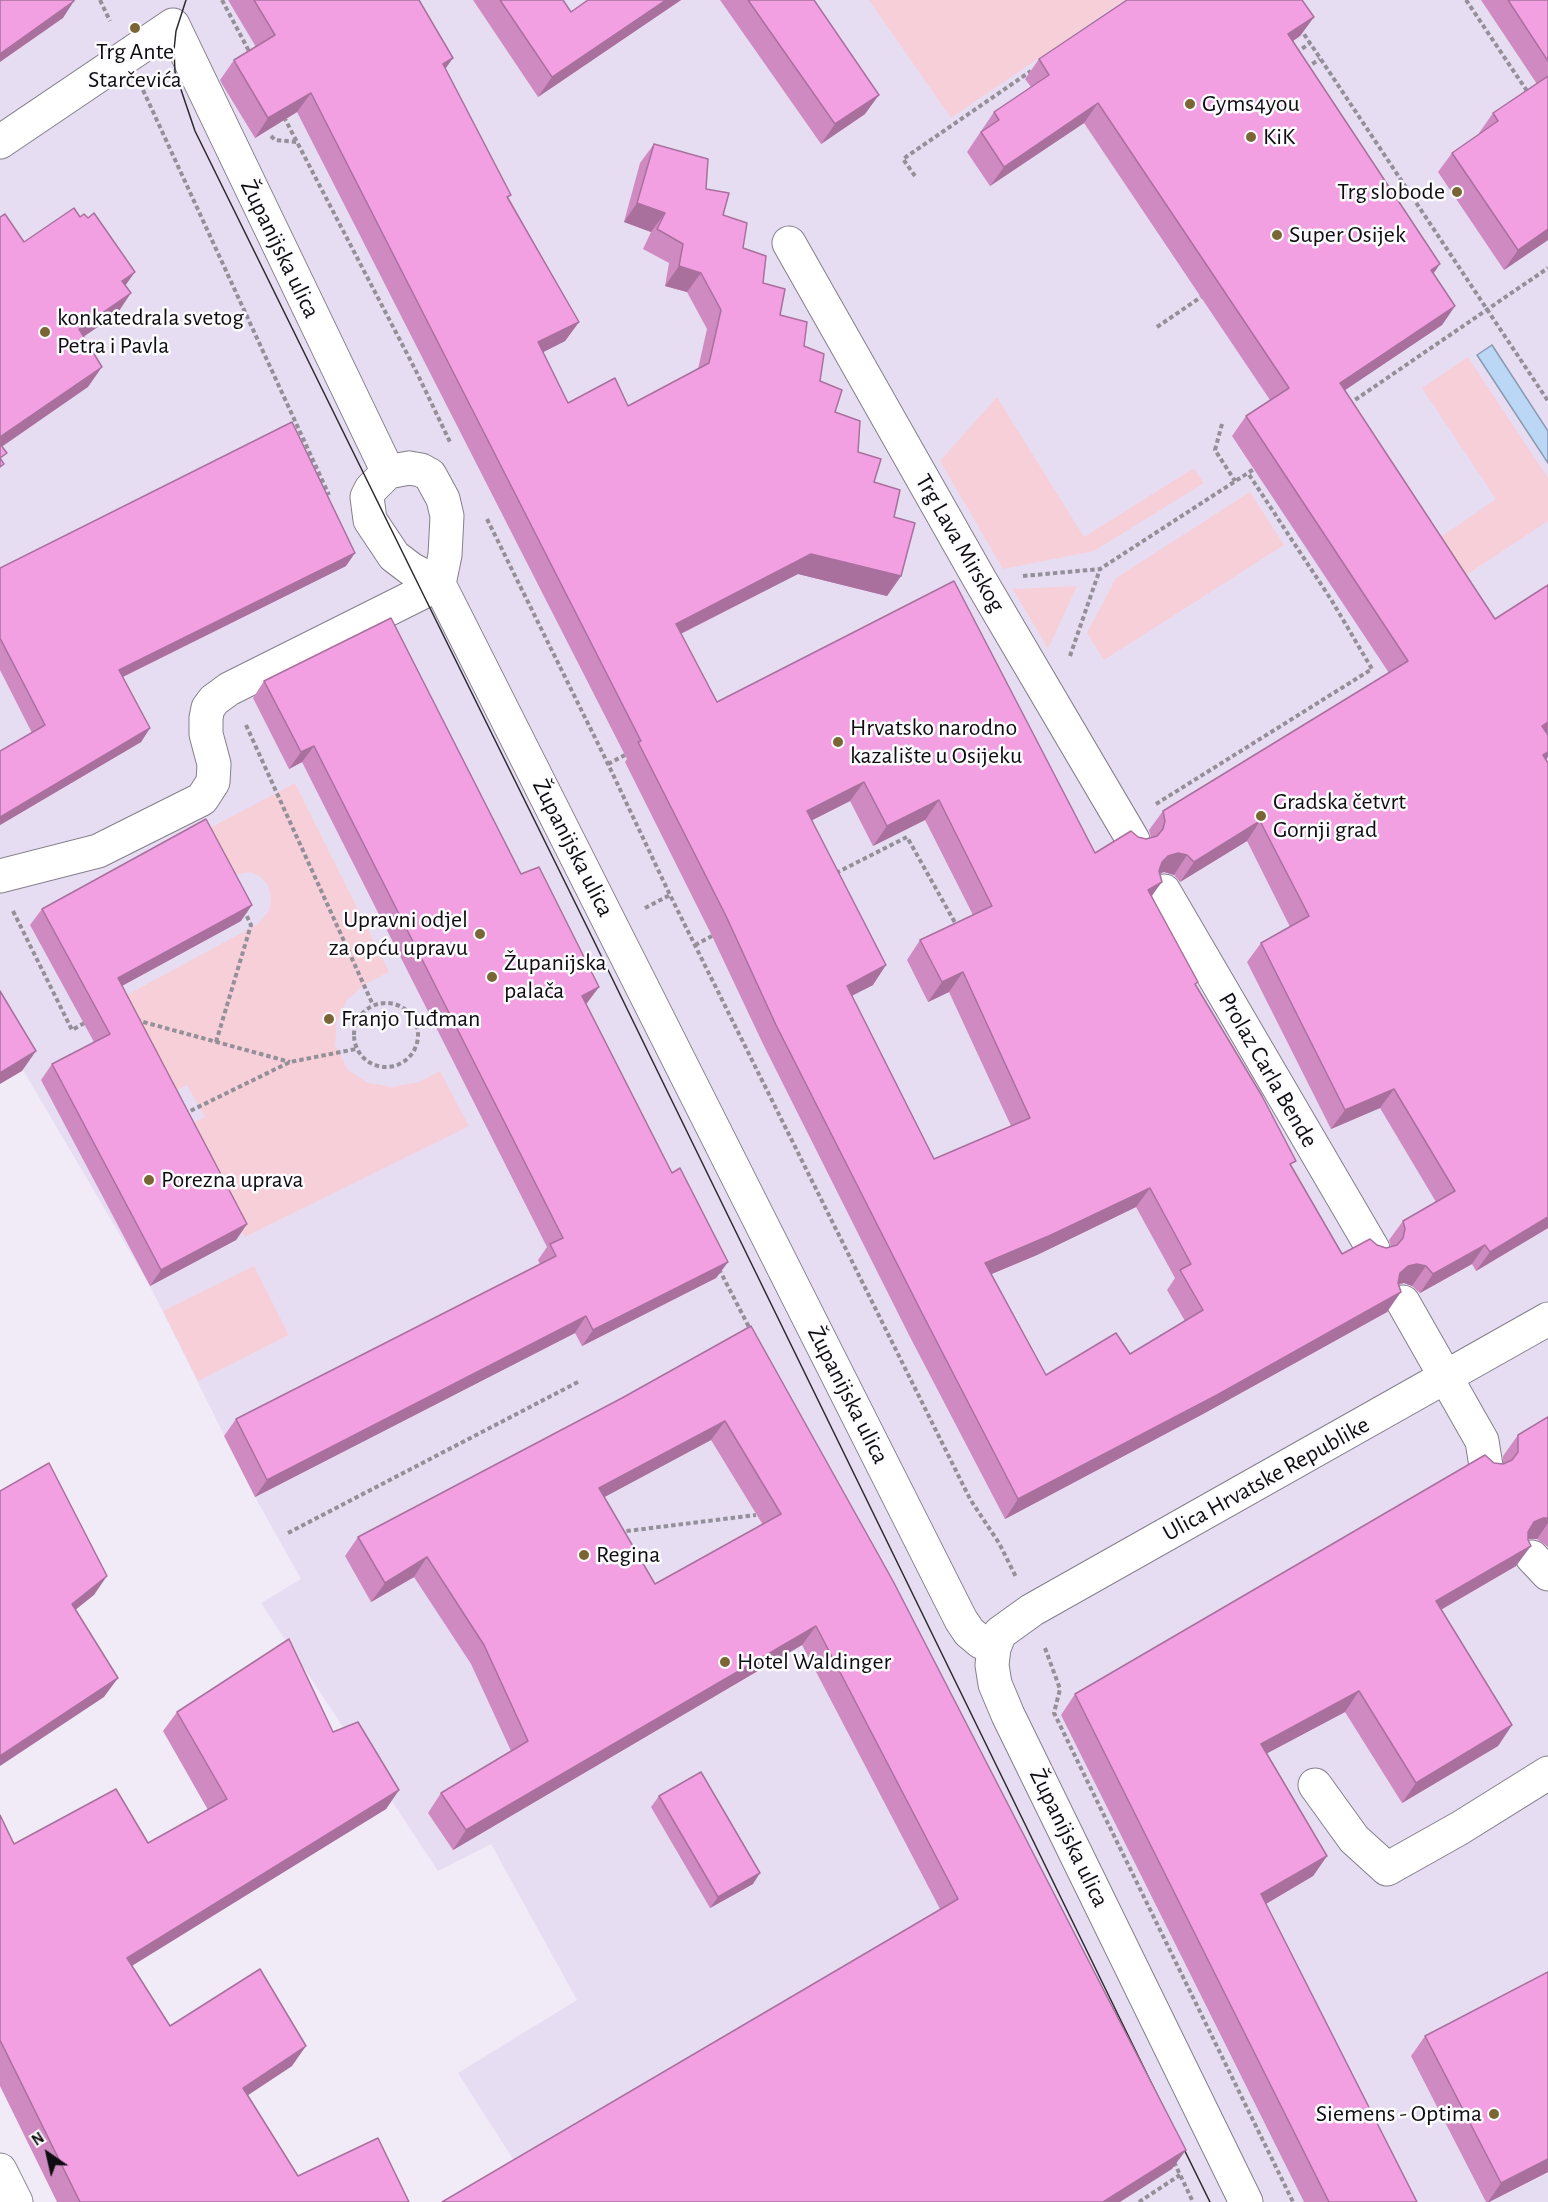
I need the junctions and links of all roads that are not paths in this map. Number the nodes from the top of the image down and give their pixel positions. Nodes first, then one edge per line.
1 (0, 142) edge
2 (789, 243) dead end
3 (388, 472) junction
4 (439, 584) junction
5 (1133, 840) edge
6 (5, 891) edge
7 (1164, 891) edge
8 (1373, 1250) edge
9 (1403, 1302) edge
10 (1548, 1319) edge
11 (1447, 1377) junction
12 (1491, 1454) dead end
13 (994, 1648) junction
14 (1548, 1773) edge
15 (1315, 1785) dead end
16 (0, 2170) edge
17 (1235, 2199) edge
18 (16, 2202) edge

1 - 3 street, Županijska ulica
2 - 5 street, Trg Lava Mirskog
3 - 4 street
3 - 4 street
4 - 6 street
4 - 13 street, Županijska ulica
7 - 8 street, Prolaz Carla Bende
9 - 11 street
10 - 11 street, Ulica Hrvatske Republike
11 - 12 street
11 - 13 street, Ulica Hrvatske Republike
13 - 17 street, Županijska ulica
14 - 15 street
16 - 18 street

